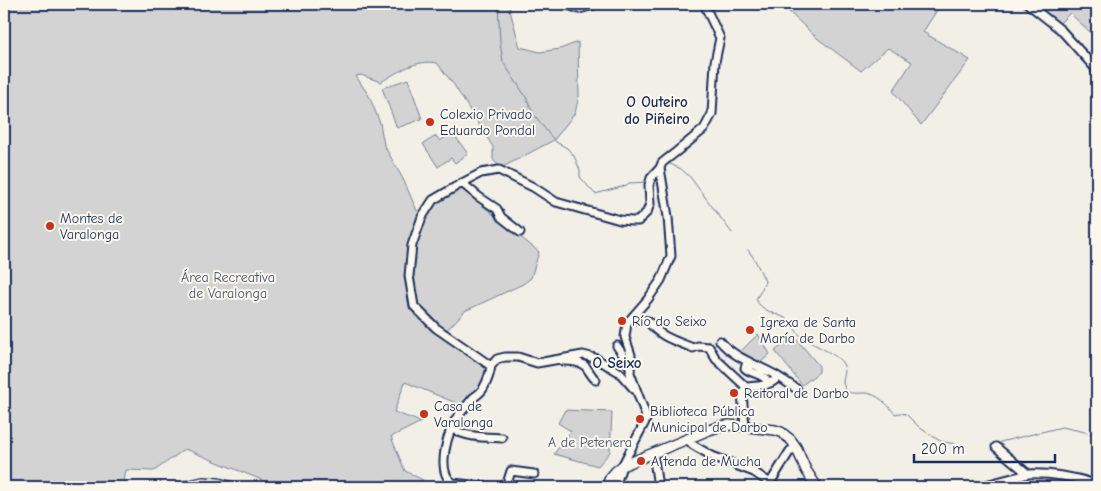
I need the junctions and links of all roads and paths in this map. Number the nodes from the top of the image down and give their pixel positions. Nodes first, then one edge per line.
1 (566, 4) edge
2 (598, 4) edge
3 (704, 4) edge
4 (1028, 4) edge
5 (1097, 75) edge
6 (660, 168) junction
7 (462, 183) junction
8 (520, 232) dead end
9 (631, 319) junction
10 (720, 341) dead end
11 (617, 346) dead end
12 (555, 360) junction
13 (491, 366) junction
14 (630, 367) junction
15 (758, 367) junction
16 (778, 377) junction
17 (596, 380) dead end
18 (766, 384) junction
19 (746, 387) junction
20 (797, 389) dead end
21 (637, 393) junction
22 (745, 426) junction
23 (452, 428) junction
24 (502, 438) dead end
25 (687, 439) junction
26 (996, 446) dead end
27 (796, 447) junction
28 (653, 453) junction
29 (627, 461) junction
30 (534, 474) dead end
31 (1028, 474) junction
32 (758, 476) junction
33 (1097, 483) edge
34 (464, 486) edge
35 (182, 487) edge
36 (233, 487) edge
37 (491, 487) edge
38 (506, 487) edge
39 (606, 487) edge
40 (615, 487) edge
41 (658, 487) edge
42 (766, 487) edge
43 (817, 487) edge
44 (978, 487) edge

1 - 2 street
3 - 6 street
4 - 5 street
6 - 7 street
6 - 9 street
7 - 8 street
7 - 13 street
9 - 14 street
9 - 19 street
10 - 15 street
11 - 14 street
12 - 13 street
12 - 17 street
12 - 21 street
13 - 23 street
14 - 21 street
15 - 16 street
15 - 18 street
16 - 18 street
16 - 20 street
18 - 19 street
19 - 22 street
21 - 29 street
22 - 25 main road
22 - 27 main road
23 - 24 street
23 - 34 street
25 - 28 main road
25 - 32 street
26 - 31 street
27 - 32 street
27 - 43 main road
28 - 29 main road
28 - 41 street
29 - 39 main road
29 - 40 street
30 - 38 street
31 - 33 street
31 - 44 street
32 - 42 street
34 - 37 street
35 - 36 main road

